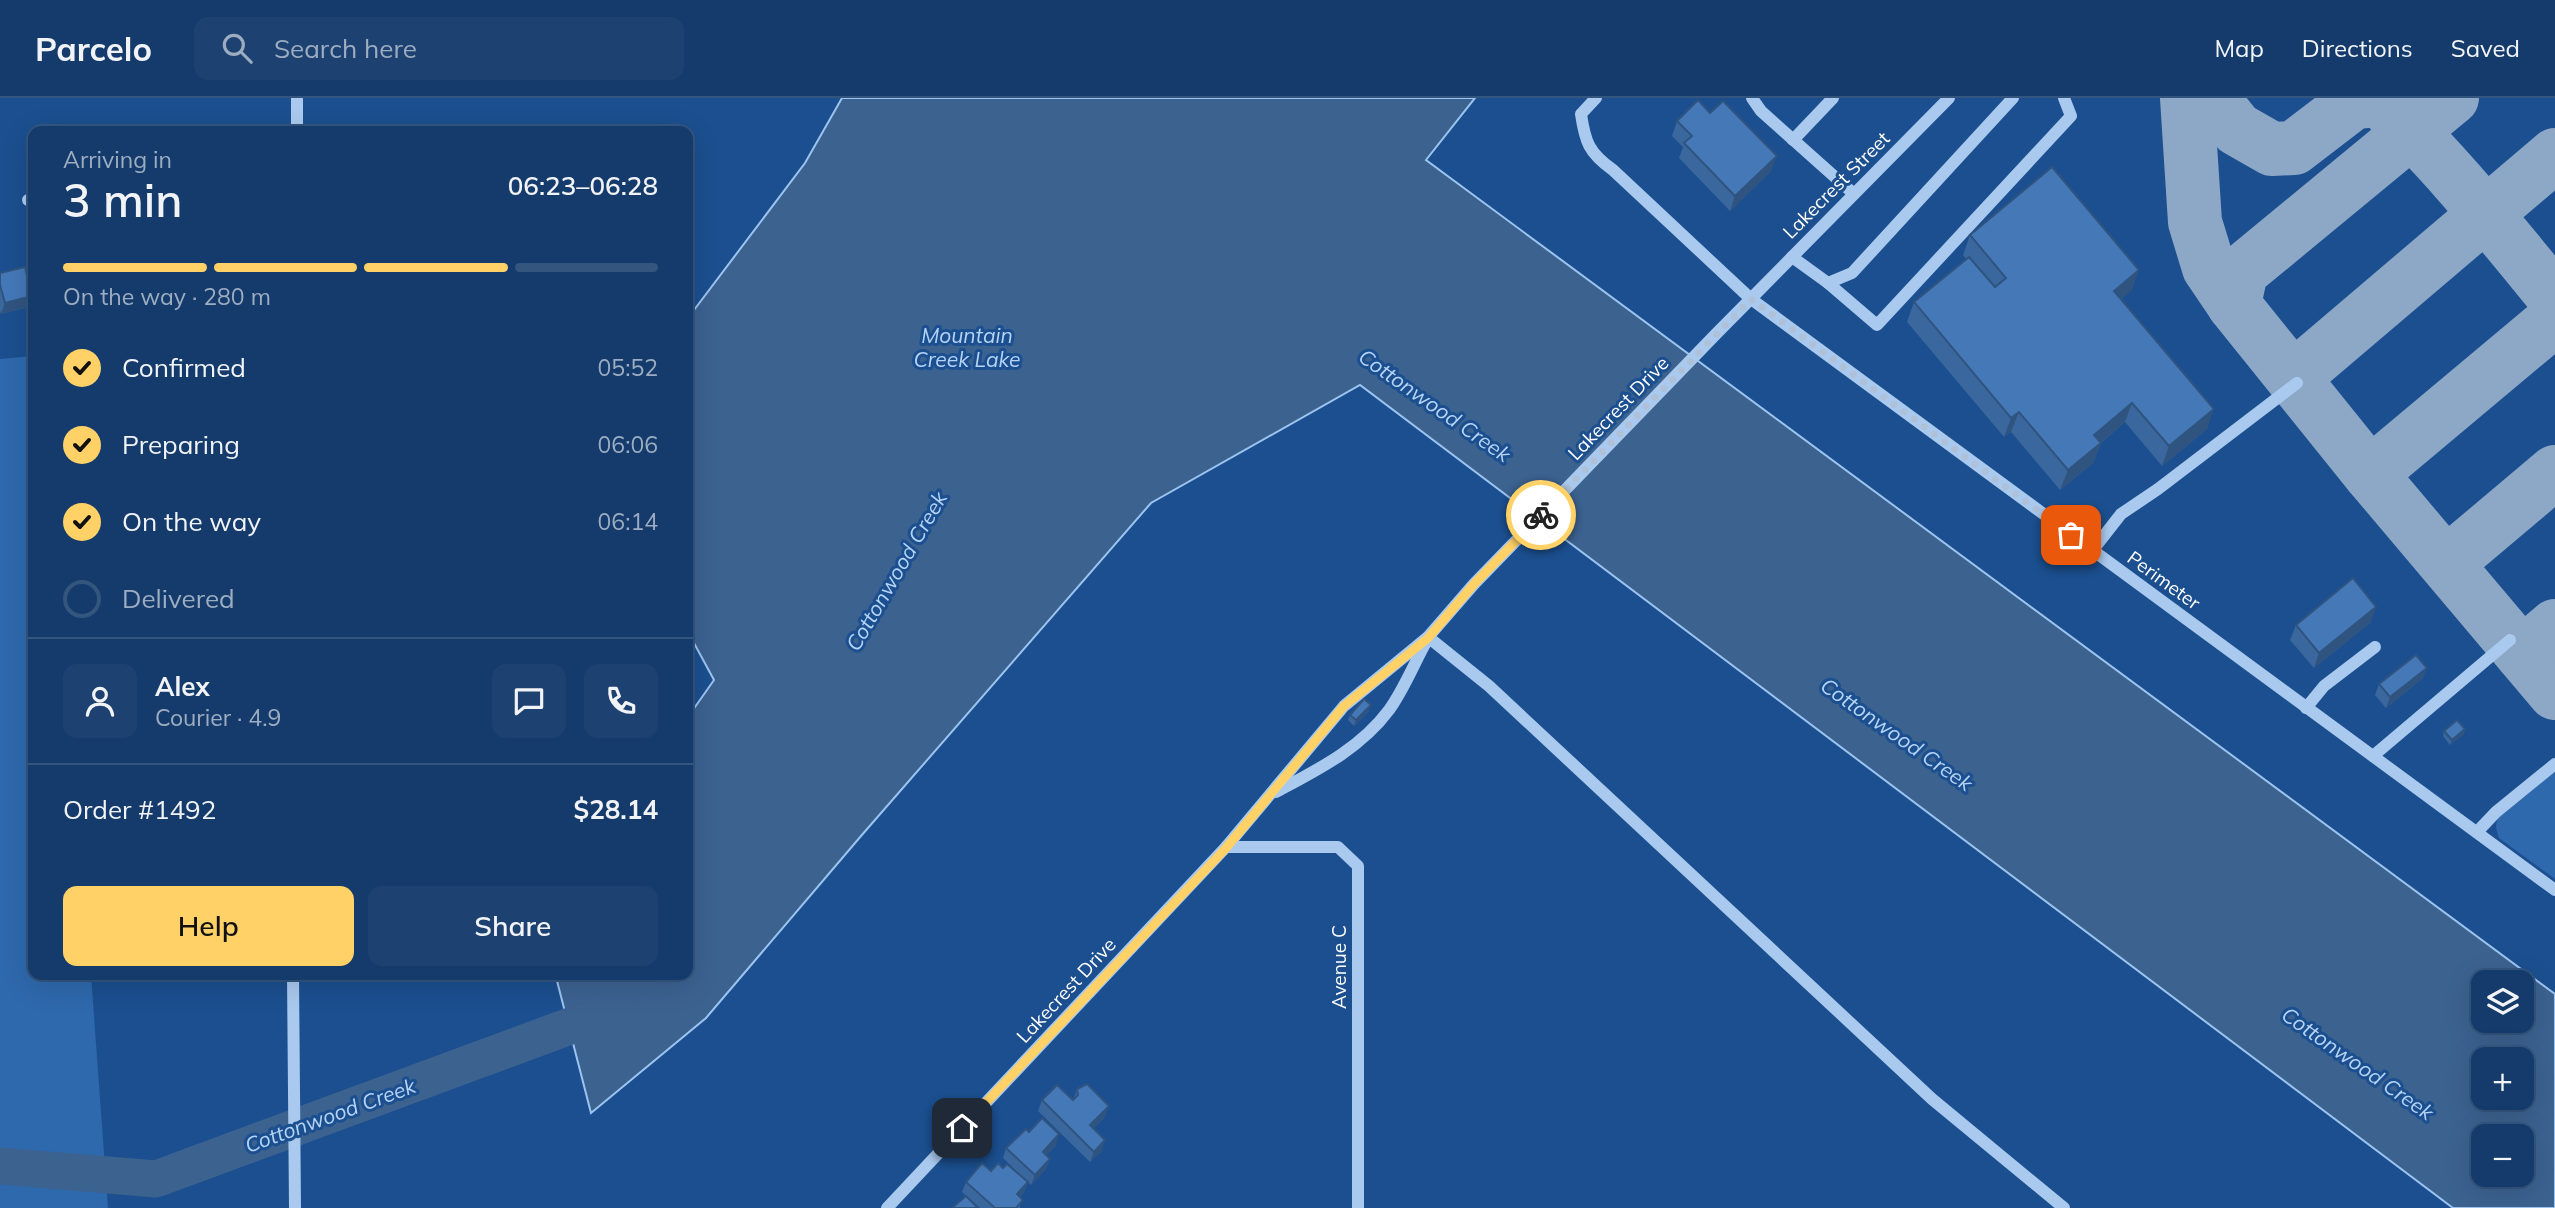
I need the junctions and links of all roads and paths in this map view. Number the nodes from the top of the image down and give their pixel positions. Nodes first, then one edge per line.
1 (297, 98) edge
2 (1596, 98) edge
3 (1752, 98) edge
4 (1833, 98) edge
5 (1949, 98) edge
6 (2013, 98) edge
7 (2064, 98) edge
8 (297, 126) edge
9 (1793, 140) junction
10 (1854, 194) junction
11 (1792, 257) junction
12 (1828, 283) junction
13 (1751, 299) junction
14 (2297, 383) dead end
15 (2092, 551) junction
16 (1428, 638) junction
17 (2510, 640) dead end
18 (2375, 647) dead end
19 (2306, 708) junction
20 (2373, 756) junction
21 (2555, 764) edge
22 (1270, 795) junction
23 (2477, 832) junction
24 (1226, 848) junction
25 (2555, 890) edge
26 (293, 980) edge
27 (295, 1202) edge
28 (887, 1208) edge
29 (1358, 1208) edge
30 (2064, 1208) edge

1 - 8 street
2 - 13 street, Perimeter
3 - 9 street
4 - 9 street
5 - 10 street, Lakecrest Street
6 - 12 street
7 - 12 street
9 - 10 street
10 - 11 street, Lakecrest Street
11 - 12 street
11 - 13 street, Lakecrest Street
13 - 15 street, Perimeter
13 - 16 street, Lakecrest Drive
14 - 15 street
15 - 19 street, Perimeter
16 - 22 street, Lakecrest Drive
16 - 22 street, Lakecrest Drive
16 - 30 street
17 - 20 street
18 - 19 street
19 - 20 street, Perimeter
20 - 23 street, Perimeter
21 - 23 street
22 - 24 street, Lakecrest Drive
23 - 25 street, Perimeter
24 - 28 street, Lakecrest Drive
24 - 29 street, Avenue C
26 - 27 street

